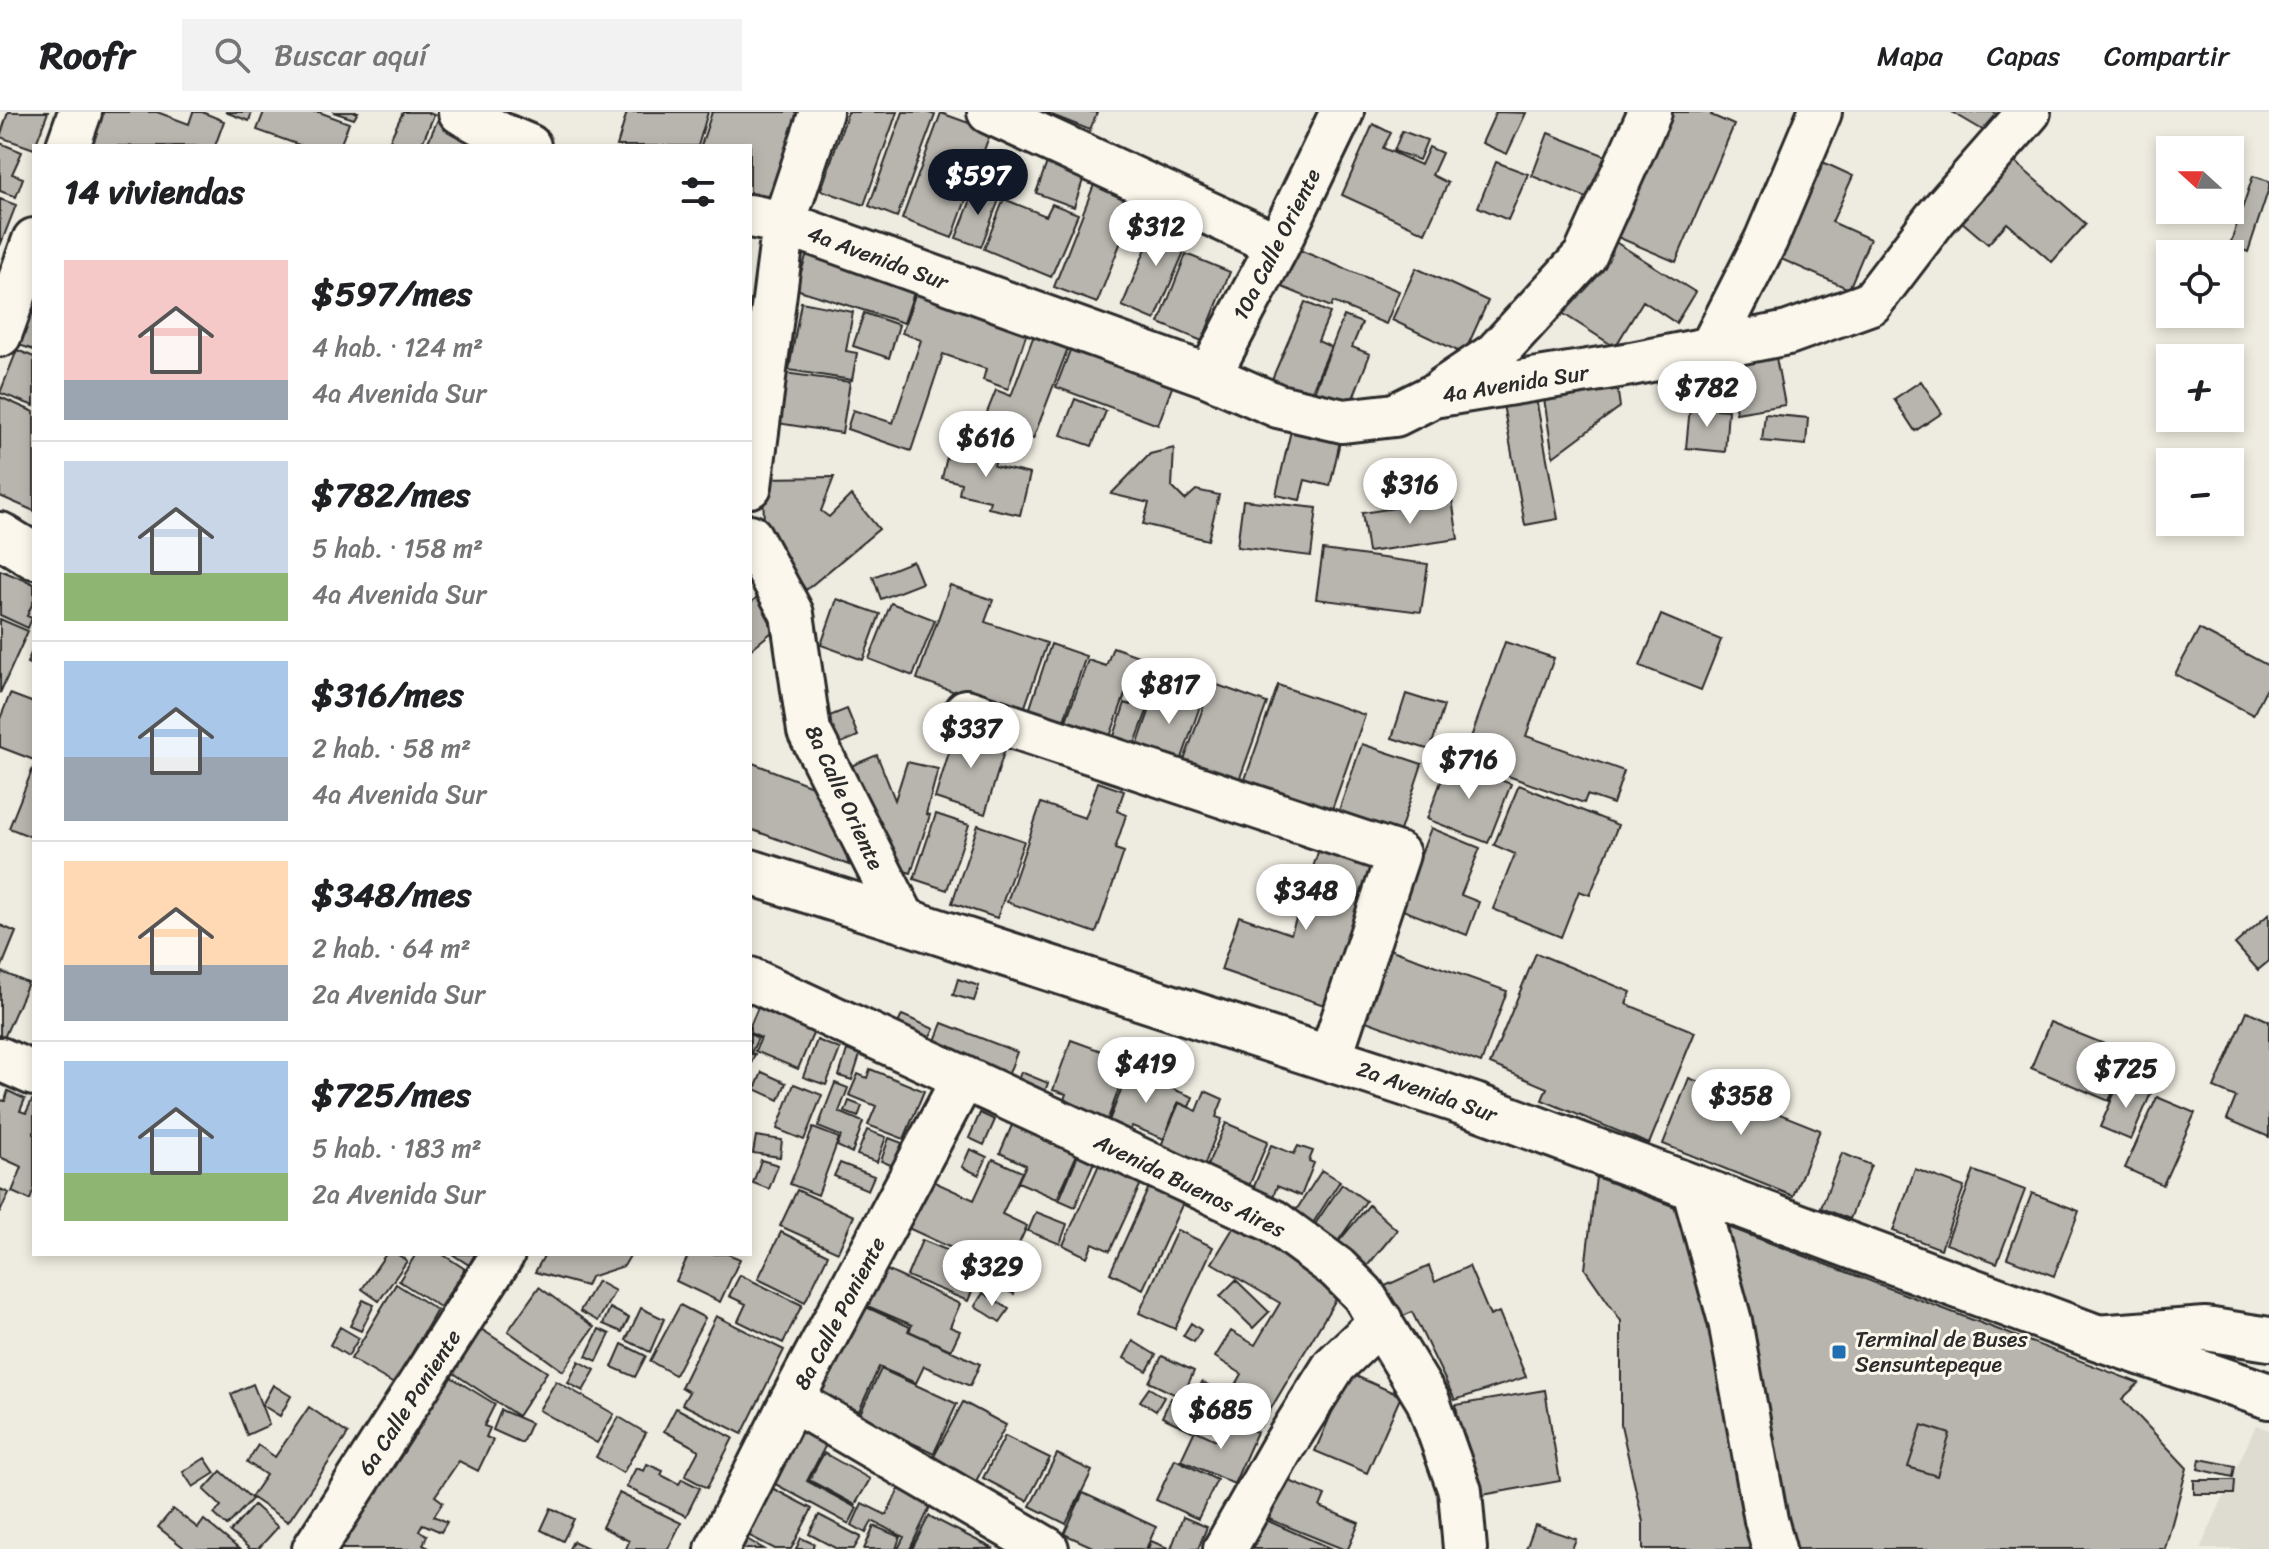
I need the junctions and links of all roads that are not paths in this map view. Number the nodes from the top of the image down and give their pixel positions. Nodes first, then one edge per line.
1 (80, 112) edge
2 (460, 112) edge
3 (821, 112) edge
4 (1342, 112) edge
5 (1650, 112) edge
6 (1820, 112) edge
7 (2029, 112) edge
8 (993, 113) edge
9 (69, 144) edge
10 (524, 144) edge
11 (767, 219) edge
12 (1278, 245) junction
13 (32, 246) edge
14 (0, 335) edge
15 (1711, 348) junction
16 (1209, 376) junction
17 (1433, 396) junction
18 (752, 455) edge
19 (0, 535) edge
20 (752, 540) edge
21 (32, 555) edge
22 (966, 711) dead end
23 (752, 873) edge
24 (905, 921) junction
25 (752, 980) edge
26 (1330, 1058) junction
27 (0, 1059) edge
28 (32, 1073) edge
29 (963, 1079) junction
30 (1693, 1187) junction
31 (502, 1256) edge
32 (1381, 1321) junction
33 (2096, 1337) junction
34 (2269, 1339) edge
35 (2269, 1396) edge
36 (792, 1400) junction
37 (314, 1549) edge
38 (717, 1549) edge
39 (1047, 1549) edge
40 (1225, 1549) edge
41 (1465, 1549) edge
42 (1774, 1549) edge

1 - 9 street
2 - 10 street
3 - 11 street
4 - 12 street, 10a Calle Oriente
5 - 17 street
6 - 15 street
7 - 15 street, 4a Avenida Sur
8 - 12 street
11 - 16 street, 4a Avenida Sur
11 - 18 street
12 - 16 street, 10a Calle Oriente
13 - 14 street
15 - 17 street, 4a Avenida Sur
16 - 17 street, 4a Avenida Sur
19 - 21 main road
20 - 24 street, 8a Calle Oriente
22 - 26 street
23 - 24 main road, 2a Avenida Sur
24 - 26 main road, 2a Avenida Sur
25 - 29 street, Avenida Buenos Aires
26 - 30 main road, 2a Avenida Sur
27 - 28 street
29 - 32 street, Avenida Buenos Aires
29 - 36 street, 8a Calle Poniente
30 - 33 main road, 2a Avenida Sur
30 - 42 street
31 - 37 street, 6a Calle Poniente
32 - 40 street
32 - 41 street, Avenida Buenos Aires
33 - 34 street
33 - 35 main road, 2a Avenida Sur
36 - 38 street, 8a Calle Poniente
36 - 39 street

